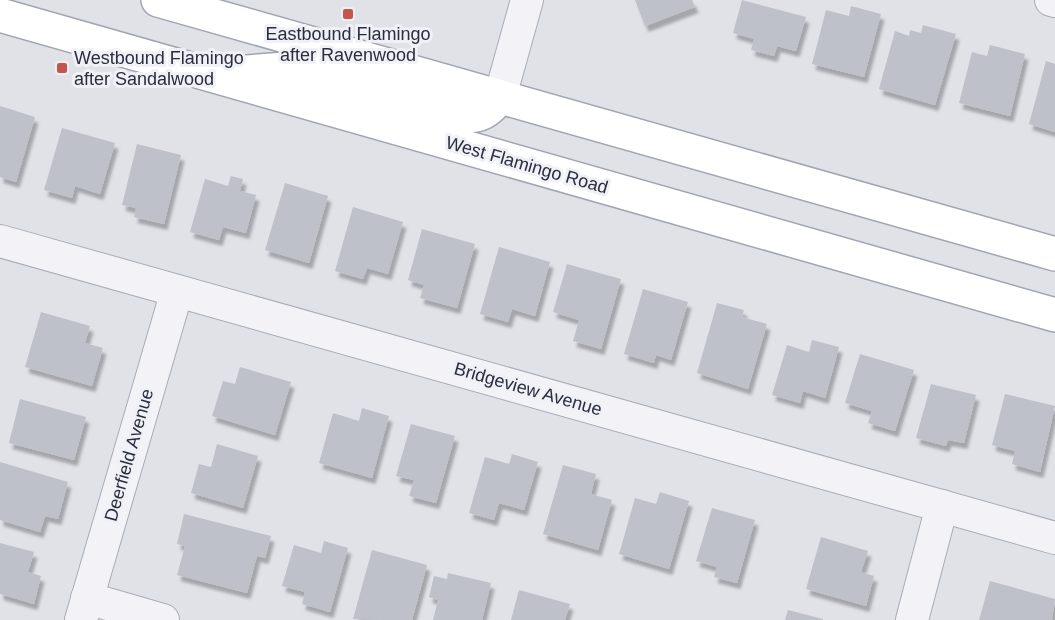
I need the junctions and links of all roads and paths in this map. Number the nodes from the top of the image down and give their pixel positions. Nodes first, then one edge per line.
1 (158, 0) edge
2 (527, 0) edge
3 (0, 15) edge
4 (210, 75) junction
5 (500, 97) junction
6 (0, 241) edge
7 (1055, 254) edge
8 (177, 291) junction
9 (1055, 315) edge
10 (942, 506) junction
11 (1055, 538) edge
12 (84, 609) edge
13 (163, 620) edge
14 (912, 620) edge

1 - 5 main road
2 - 5 street
3 - 4 main road, West Flamingo Road
4 - 5 main road
4 - 9 main road, West Flamingo Road
5 - 7 main road
6 - 8 street, Bridgeview Avenue
8 - 10 street, Bridgeview Avenue
8 - 12 street, Deerfield Avenue
10 - 11 street, Bridgeview Avenue
10 - 14 street
12 - 13 street

